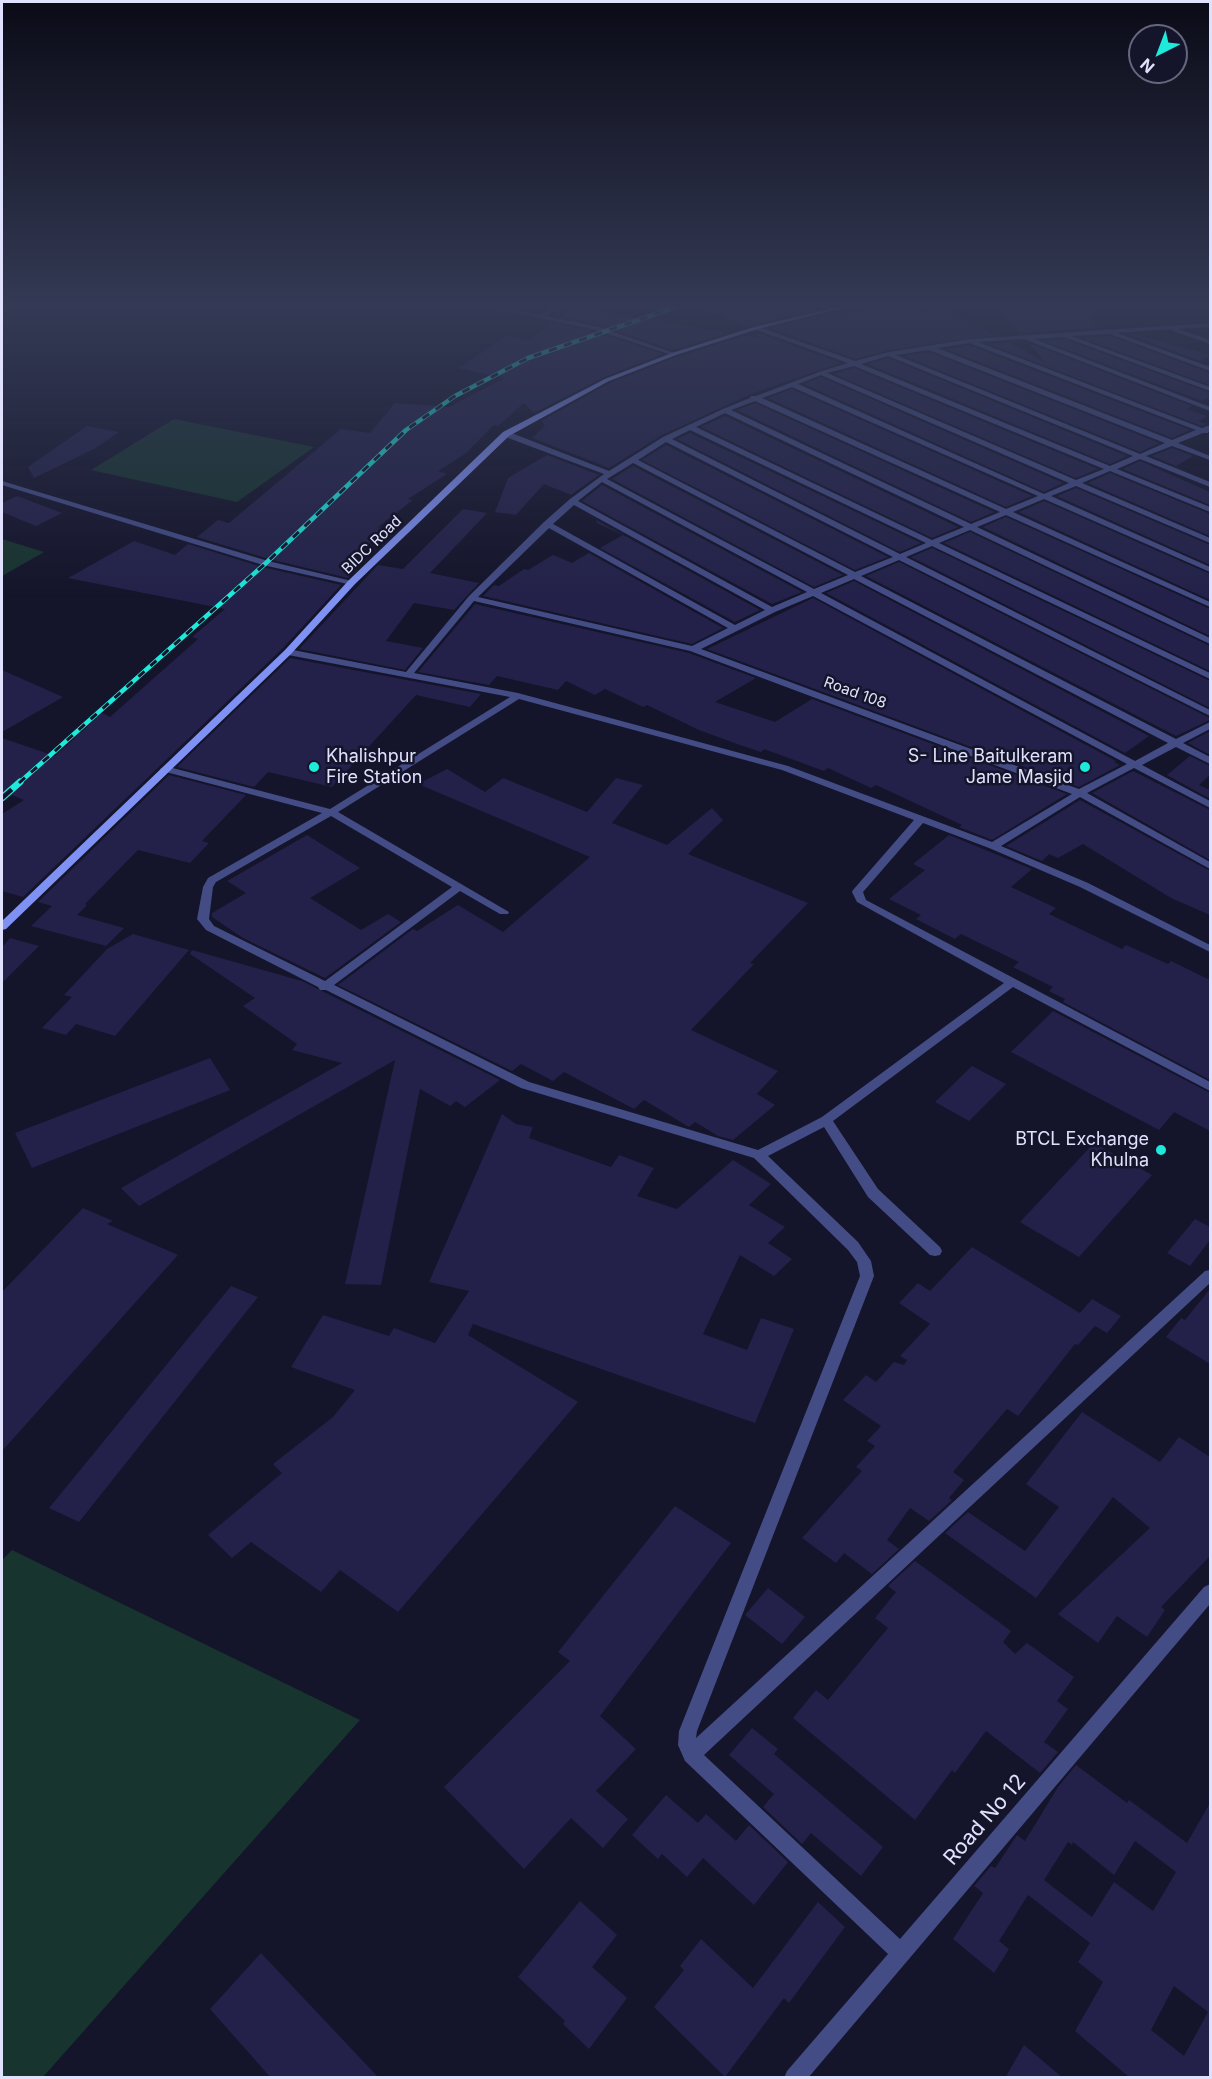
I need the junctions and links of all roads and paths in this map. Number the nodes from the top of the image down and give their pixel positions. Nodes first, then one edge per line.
1 (560, 405) edge
2 (737, 405) edge
3 (769, 405) edge
4 (838, 405) edge
5 (895, 405) edge
6 (956, 405) edge
7 (1014, 405) edge
8 (1077, 405) edge
9 (1141, 405) edge
10 (725, 410) junction
11 (690, 427) junction
12 (1208, 430) edge
13 (506, 434) junction
14 (666, 439) junction
15 (1173, 443) junction
16 (1140, 456) junction
17 (1210, 458) edge
18 (633, 460) junction
19 (1111, 469) junction
20 (606, 476) junction
21 (2, 483) edge
22 (1076, 483) junction
23 (1210, 485) edge
24 (1044, 497) junction
25 (573, 501) junction
26 (1210, 510) edge
27 (1006, 512) junction
28 (548, 524) junction
29 (970, 527) junction
30 (1210, 541) edge
31 (931, 544) junction
32 (899, 557) junction
33 (1210, 570) edge
34 (855, 576) junction
35 (352, 582) junction
36 (814, 593) junction
37 (472, 598) junction
38 (1210, 605) edge
39 (772, 610) junction
40 (734, 628) junction
41 (1210, 641) edge
42 (693, 649) junction
43 (288, 652) junction
44 (409, 674) junction
45 (1210, 676) edge
46 (518, 696) junction
47 (1210, 713) edge
48 (1210, 725) edge
49 (1175, 742) junction
50 (1210, 761) edge
51 (1135, 764) junction
52 (165, 769) junction
53 (1080, 793) junction
54 (1210, 805) edge
55 (331, 812) junction
56 (921, 819) junction
57 (993, 846) junction
58 (1210, 866) edge
59 (460, 886) junction
60 (504, 912) dead end
61 (2, 927) edge
62 (1210, 949) edge
63 (1013, 982) junction
64 (324, 987) junction
65 (1210, 1087) edge
66 (826, 1120) junction
67 (759, 1155) junction
68 (935, 1251) dead end
69 (1210, 1275) edge
70 (1210, 1592) edge
71 (691, 1755) junction
72 (902, 1953) junction
73 (794, 2078) edge

1 - 13 main road, BIDC Road
2 - 10 street
3 - 27 street
4 - 24 street
5 - 22 street
6 - 19 street
7 - 16 street
8 - 15 street
9 - 12 street
10 - 11 street
10 - 29 street
11 - 14 street
11 - 31 street
12 - 15 street
13 - 20 street
13 - 35 main road, BIDC Road
14 - 18 street
14 - 32 street
15 - 16 street
15 - 17 street
16 - 19 street
16 - 23 street
18 - 20 street
18 - 34 street
19 - 22 street
19 - 26 street
20 - 25 street
20 - 36 street
21 - 35 street
22 - 24 street
22 - 30 street
24 - 27 street
24 - 33 street
25 - 28 street
25 - 39 street
27 - 29 street
27 - 38 street
28 - 37 street
28 - 40 street
29 - 31 street
29 - 41 street
31 - 32 street
31 - 45 street
32 - 34 street
32 - 47 street
34 - 36 street
34 - 49 street
35 - 43 main road, BIDC Road
36 - 39 street
36 - 51 street
37 - 42 street, Road 108
37 - 44 street
39 - 40 street
40 - 42 street
42 - 53 street, Road 108
43 - 44 street
43 - 52 main road, BIDC Road
44 - 46 street
46 - 55 street
46 - 56 street
48 - 49 street
49 - 50 street
49 - 51 street
51 - 53 street
51 - 54 street
52 - 55 street
52 - 61 main road, BIDC Road
53 - 57 street
53 - 58 street, Road 108
55 - 59 street
55 - 64 street
56 - 57 street
56 - 63 street
57 - 62 street
59 - 60 street
59 - 64 street
63 - 65 street
63 - 66 street
64 - 67 street
66 - 67 street
66 - 68 street
67 - 71 street
69 - 71 street
70 - 72 street, Road No 12
71 - 72 street
72 - 73 street, Road No 12

